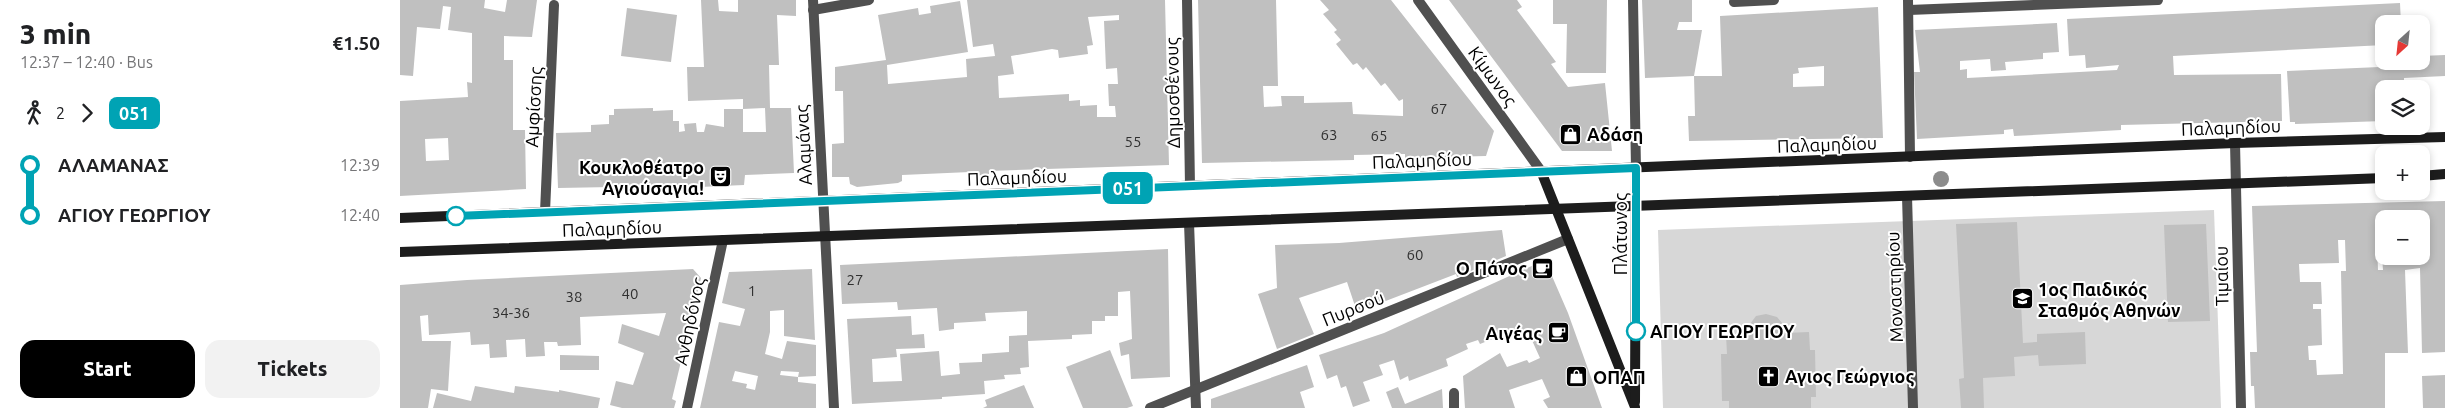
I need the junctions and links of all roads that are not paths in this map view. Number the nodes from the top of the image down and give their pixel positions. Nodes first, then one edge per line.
1 (869, 0) edge
2 (1187, 0) edge
3 (1418, 0) edge
4 (1633, 0) edge
5 (1774, 0) edge
6 (2158, 0) edge
7 (1734, 2) dead end
8 (554, 5) dead end
9 (813, 5) edge
10 (1909, 5) edge
11 (2445, 137) edge
12 (2235, 144) junction
13 (1910, 157) junction
14 (1636, 168) junction
15 (1541, 172) junction
16 (2445, 174) edge
17 (2430, 175) edge
18 (2375, 178) edge
19 (2235, 184) junction
20 (1190, 186) junction
21 (1907, 196) junction
22 (822, 201) junction
23 (1636, 206) junction
24 (1556, 209) junction
25 (545, 212) junction
26 (400, 218) edge
27 (1189, 223) junction
28 (823, 236) junction
29 (1568, 239) junction
30 (723, 240) junction
31 (400, 252) edge
32 (1196, 389) junction
33 (1454, 393) dead end
34 (687, 408) edge
35 (834, 408) edge
36 (1150, 408) edge
37 (1196, 408) edge
38 (1454, 408) edge
39 (1635, 408) edge
40 (1913, 408) edge
41 (2241, 408) edge

1 - 9 street
2 - 20 street, Δημοσθένους
3 - 15 street, Κίμωνος
4 - 14 street, Πλάτωνος
5 - 7 street
6 - 10 street
8 - 25 street, Αμφίσσης
9 - 22 street, Αλαμάνας
10 - 13 street
11 - 12 street, Παλαμηδίου
12 - 13 street, Παλαμηδίου
12 - 19 street, Τιμαίου
13 - 14 street, Παλαμηδίου
14 - 15 street, Παλαμηδίου
14 - 23 street, Πλάτωνος
15 - 20 street, Παλαμηδίου
15 - 24 street, Πλάτωνος
16 - 17 street
18 - 19 street, Παλαμηδίου
19 - 21 street, Παλαμηδίου
19 - 41 street, Τιμαίου
20 - 22 street, Παλαμηδίου
21 - 23 street, Παλαμηδίου
21 - 40 street, Μοναστηρίου
22 - 25 street, Παλαμηδίου
22 - 28 street, Αλαμάνας
23 - 24 street, Παλαμηδίου
23 - 39 street, Πλάτωνος
24 - 27 street, Παλαμηδίου
24 - 29 street, Πλάτωνος
25 - 26 street, Παλαμηδίου
27 - 28 street, Παλαμηδίου
27 - 32 street
28 - 30 street, Παλαμηδίου
28 - 35 street, Αλαμάνας
29 - 32 street, Πυρσού
29 - 39 street, Πλάτωνος
30 - 31 street, Παλαμηδίου
30 - 34 street, Ανθηδόνος
32 - 36 street, Πυρσού
32 - 37 street
33 - 38 street

